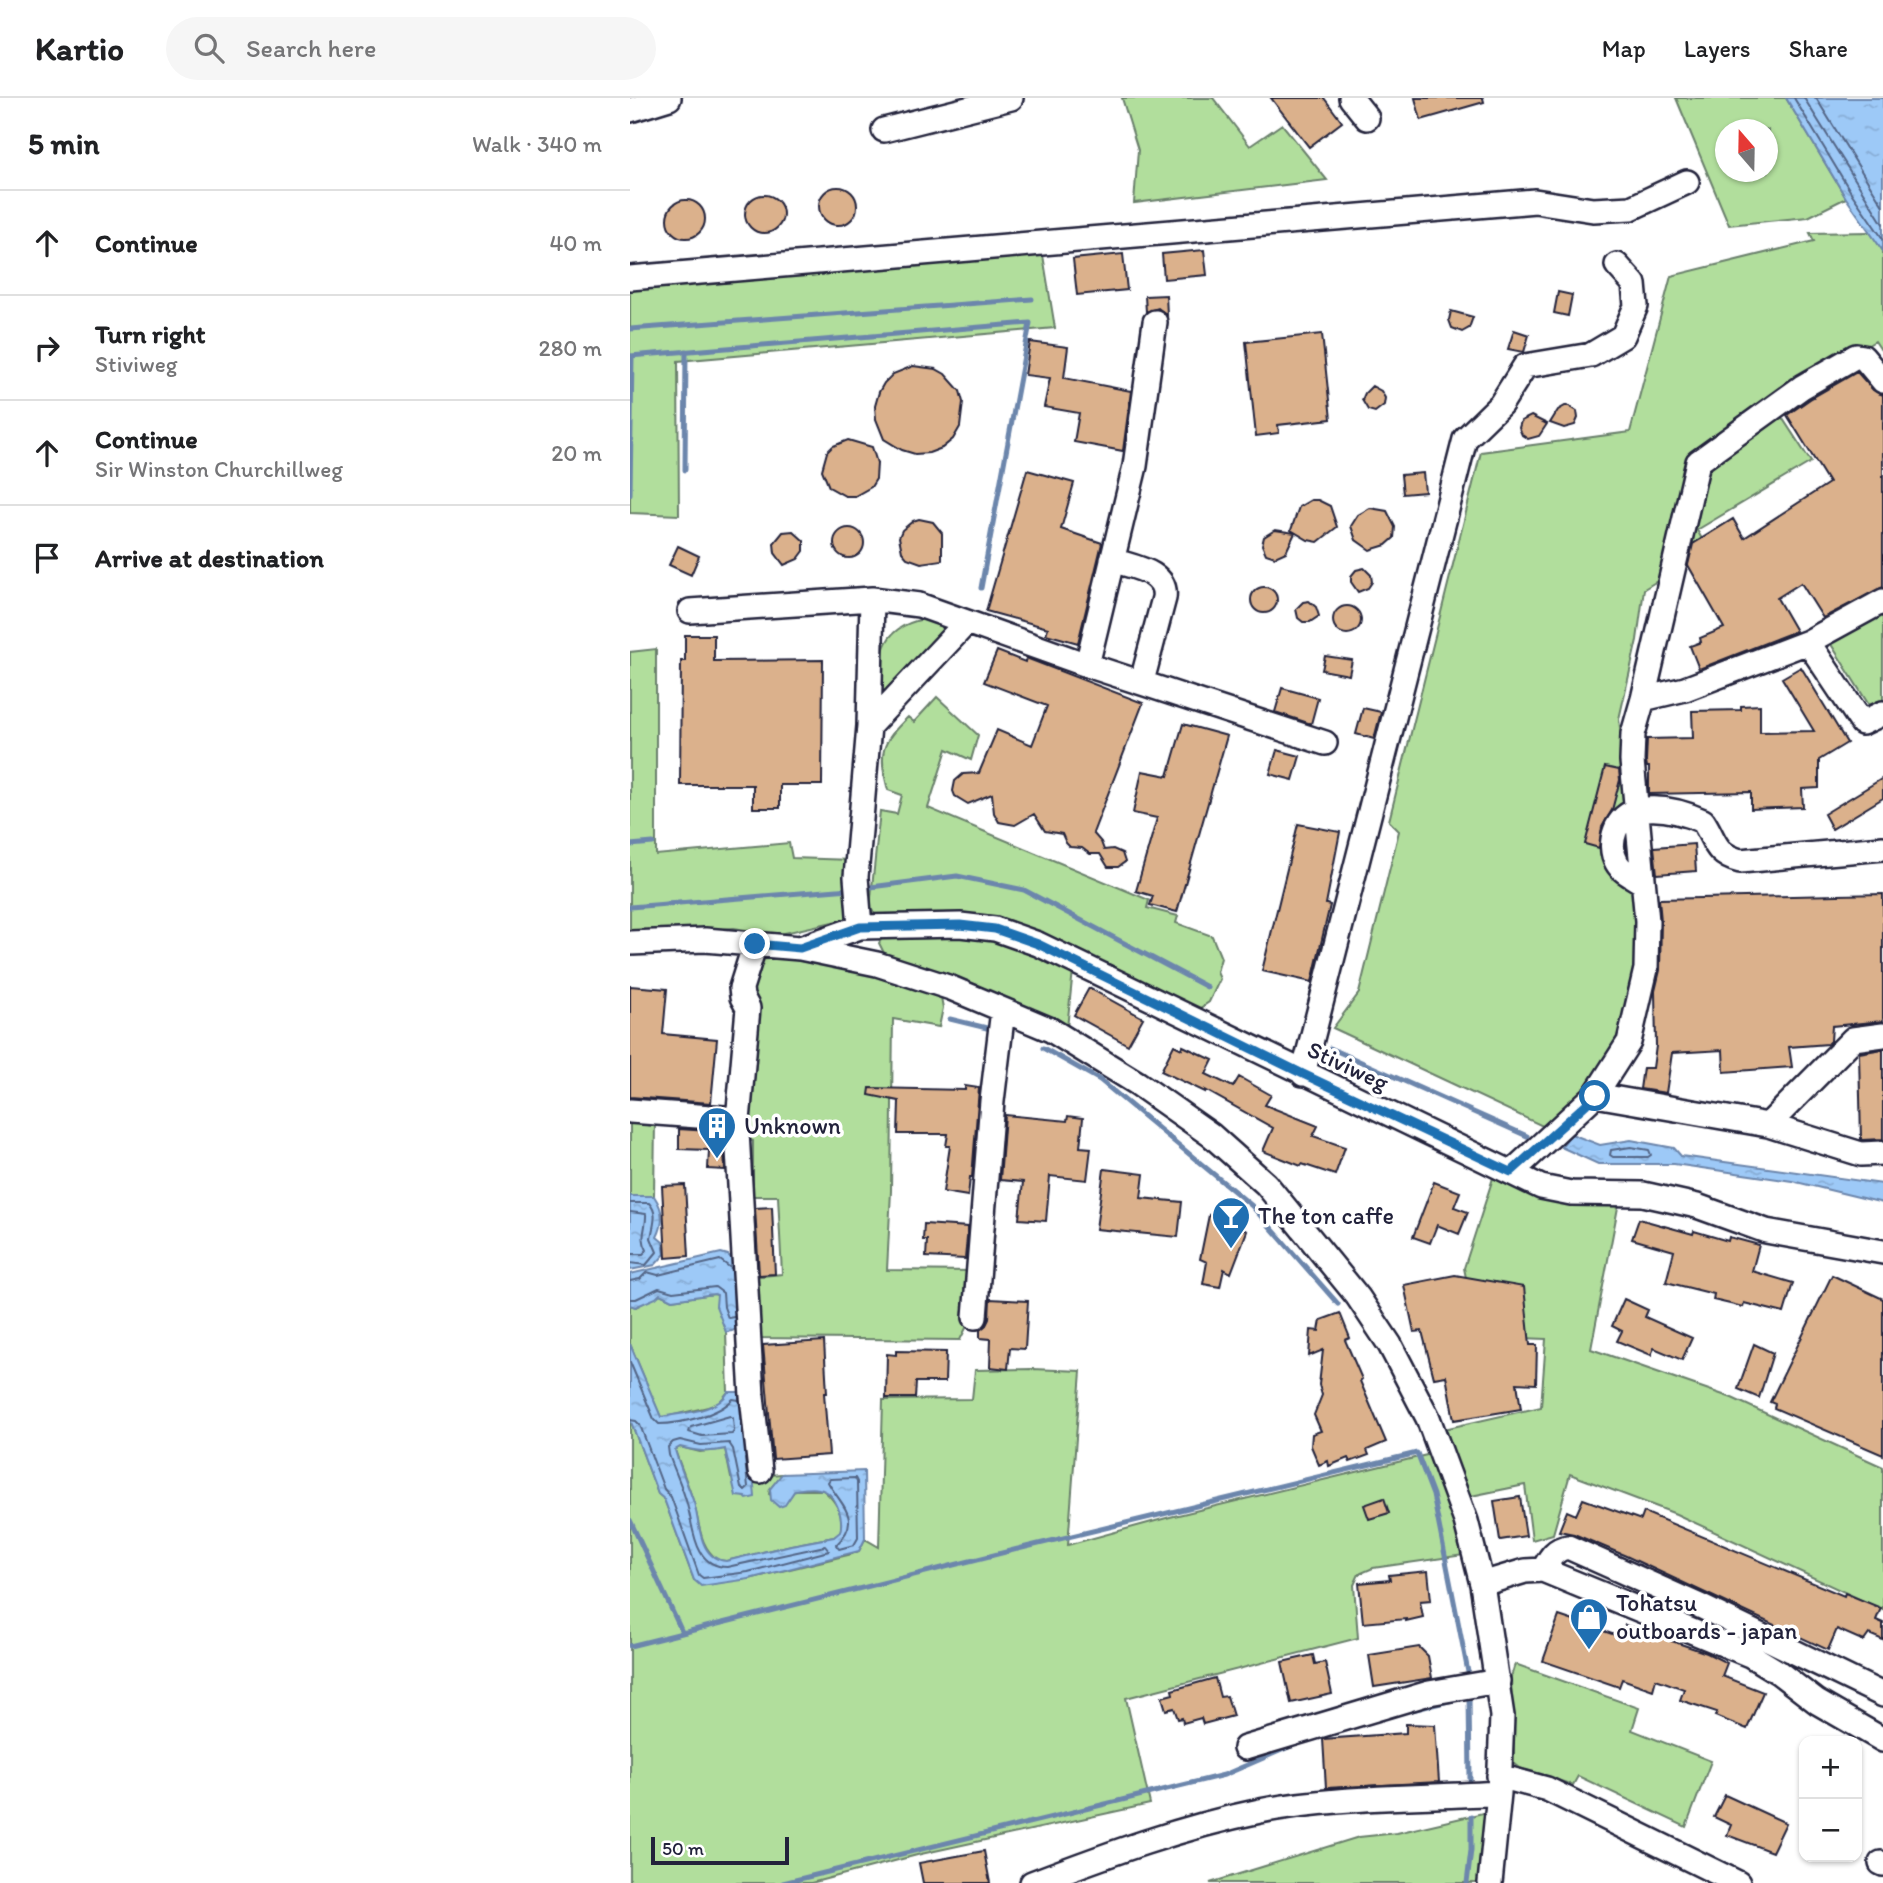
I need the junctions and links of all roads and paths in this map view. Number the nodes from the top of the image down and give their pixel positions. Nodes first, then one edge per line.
1 (669, 98) edge
2 (1011, 98) edge
3 (1351, 98) edge
4 (630, 110) edge
5 (1367, 118) dead end
6 (884, 130) dead end
7 (1687, 182) dead end
8 (1617, 265) dead end
9 (630, 278) edge
10 (1155, 322) dead end
11 (1883, 381) edge
12 (1112, 560) junction
13 (872, 599) junction
14 (1883, 601) edge
15 (690, 611) dead end
16 (967, 622) junction
17 (1808, 642) junction
18 (1087, 664) junction
19 (1142, 681) junction
20 (1643, 699) junction
21 (1883, 712) edge
22 (869, 726) junction
23 (1325, 743) dead end
24 (1636, 810) junction
25 (1883, 848) edge
26 (859, 917) junction
27 (630, 943) edge
28 (755, 944) junction
29 (800, 948) junction
30 (1003, 1010) junction
31 (1883, 1035) edge
32 (1303, 1074) junction
33 (1595, 1096) junction
34 (630, 1111) edge
35 (738, 1119) junction
36 (1768, 1125) junction
37 (1883, 1153) edge
38 (1511, 1172) junction
39 (1883, 1252) edge
40 (975, 1317) dead end
41 (760, 1471) dead end
42 (1544, 1570) junction
43 (1482, 1584) junction
44 (1498, 1681) junction
45 (1883, 1695) edge
46 (1883, 1740) edge
47 (1245, 1748) dead end
48 (1499, 1785) junction
49 (1032, 1883) edge
50 (1490, 1883) edge
51 (1738, 1883) edge

1 - 4 street
2 - 6 street
3 - 5 street
7 - 9 street
8 - 32 street
10 - 12 street
11 - 20 street
12 - 18 street
12 - 19 street
13 - 15 street
13 - 16 street
13 - 22 street
14 - 17 street
16 - 18 street
16 - 22 street
17 - 20 street
17 - 21 street
18 - 19 street
19 - 23 street
20 - 24 street
22 - 26 street
24 - 25 street
24 - 33 street
26 - 29 street, Stiviweg
26 - 32 street, Stiviweg
27 - 28 street
28 - 29 street
28 - 35 street
29 - 30 street
30 - 40 street
30 - 43 street
31 - 36 street
32 - 38 street, Stiviweg
33 - 36 street
33 - 38 street
34 - 35 street
35 - 41 street
36 - 37 street
38 - 39 street, Stiviweg
42 - 43 street
42 - 45 street
42 - 46 street
43 - 44 street
44 - 47 street
44 - 48 street
48 - 49 street
48 - 50 street
48 - 51 street

